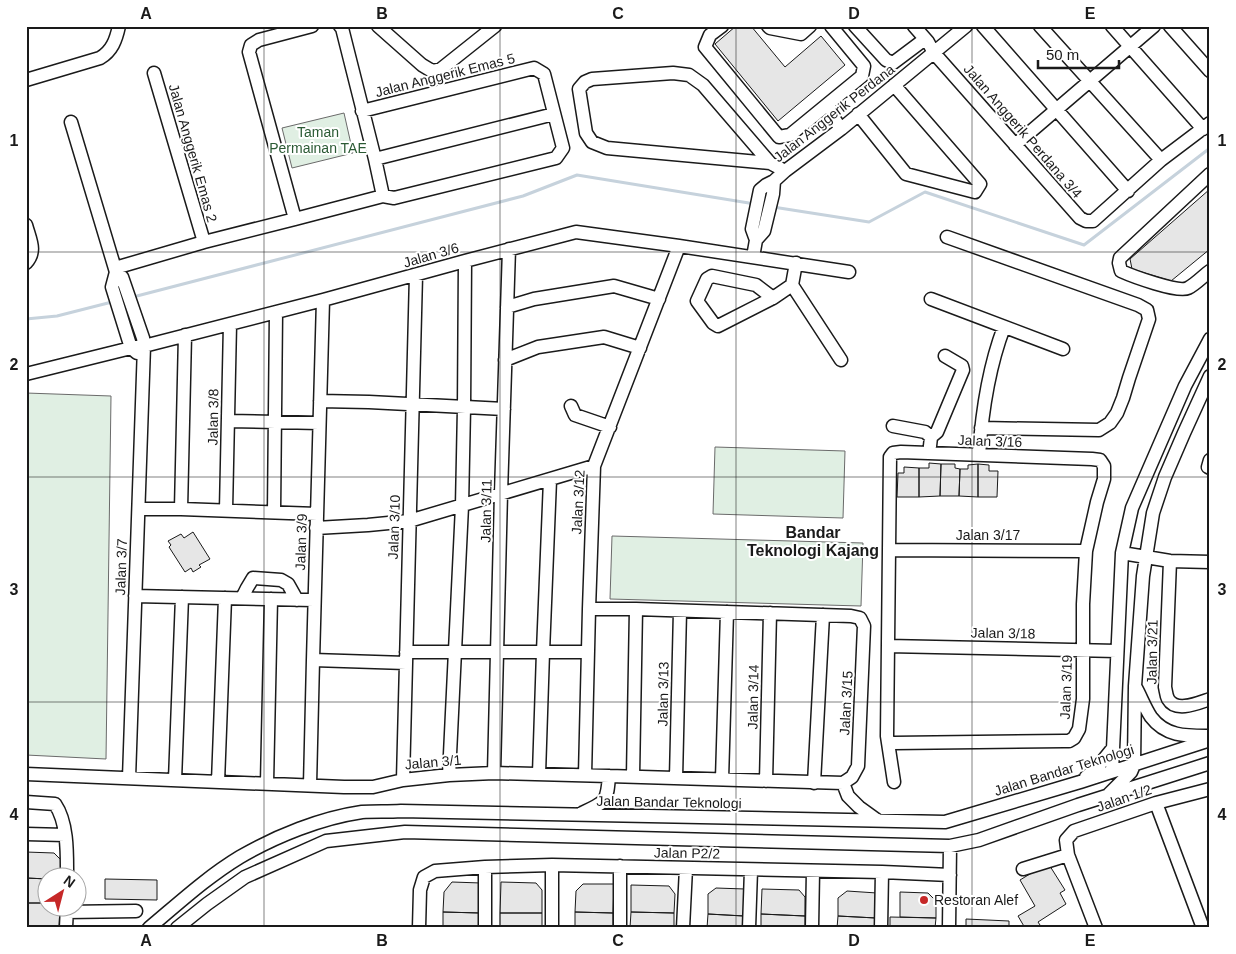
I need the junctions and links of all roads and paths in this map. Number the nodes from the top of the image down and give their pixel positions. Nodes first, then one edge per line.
1 (119, 26) edge
2 (312, 26) edge
3 (340, 26) edge
4 (378, 26) edge
5 (495, 26) edge
6 (722, 26) edge
7 (768, 26) edge
8 (810, 26) edge
9 (831, 26) edge
10 (855, 26) edge
11 (914, 26) edge
12 (966, 26) edge
13 (983, 26) edge
14 (1040, 26) edge
15 (1112, 26) edge
16 (1154, 26) edge
17 (1170, 26) edge
18 (925, 39) junction
19 (1130, 46) junction
20 (934, 53) junction
21 (1210, 71) edge
22 (154, 73) dead end
23 (26, 80) edge
24 (1090, 81) junction
25 (894, 85) junction
26 (830, 108) junction
27 (1056, 110) junction
28 (362, 111) junction
29 (554, 114) junction
30 (70, 122) dead end
31 (849, 122) junction
32 (1206, 126) edge
33 (1015, 146) junction
34 (375, 159) junction
35 (1161, 160) junction
36 (770, 163) junction
37 (784, 171) junction
38 (1210, 174) edge
39 (774, 187) junction
40 (1128, 191) junction
41 (383, 196) junction
42 (295, 220) junction
43 (26, 225) edge
44 (757, 233) junction
45 (947, 237) dead end
46 (204, 242) junction
47 (679, 246) junction
48 (509, 250) junction
49 (753, 257) junction
50 (465, 261) junction
51 (26, 263) edge
52 (796, 263) junction
53 (1210, 271) edge
54 (849, 272) dead end
55 (416, 275) junction
56 (117, 277) junction
57 (792, 285) junction
58 (773, 298) junction
59 (659, 299) junction
60 (931, 299) dead end
61 (323, 300) junction
62 (507, 307) junction
63 (276, 312) junction
64 (230, 324) junction
65 (1004, 327) junction
66 (185, 335) junction
67 (1210, 340) edge
68 (143, 346) junction
69 (131, 348) junction
70 (640, 348) junction
71 (1063, 349) dead end
72 (945, 356) dead end
73 (505, 360) junction
74 (841, 360) dead end
75 (26, 374) edge
76 (1210, 376) edge
77 (320, 401) junction
78 (414, 405) junction
79 (571, 406) dead end
80 (464, 408) junction
81 (504, 409) junction
82 (228, 421) junction
83 (275, 422) junction
84 (319, 423) junction
85 (893, 426) dead end
86 (610, 427) junction
87 (981, 428) junction
88 (931, 437) junction
89 (930, 453) junction
90 (979, 455) junction
91 (1092, 459) joint
92 (594, 466) junction
93 (550, 480) junction
94 (501, 493) junction
95 (462, 506) junction
96 (138, 509) junction
97 (181, 509) junction
98 (226, 510) junction
99 (274, 512) junction
100 (317, 514) junction
101 (409, 521) junction
102 (316, 528) junction
103 (889, 550) junction
104 (1086, 551) junction
105 (1122, 553) junction
106 (1146, 556) junction
107 (1170, 560) junction
108 (1210, 562) edge
109 (135, 596) junction
110 (182, 597) junction
111 (225, 598) junction
112 (242, 598) junction
113 (271, 599) junction
114 (297, 600) junction
115 (314, 600) junction
116 (589, 608) junction
117 (636, 609) junction
118 (680, 611) junction
119 (727, 612) junction
120 (770, 613) junction
121 (823, 615) junction
122 (888, 646) junction
123 (1083, 650) junction
124 (1117, 651) junction
125 (455, 652) junction
126 (498, 652) junction
127 (543, 652) junction
128 (588, 652) junction
129 (406, 658) junction
130 (312, 660) junction
131 (1135, 686) junction
132 (1210, 699) edge
133 (1210, 736) edge
134 (1210, 740) edge
135 (889, 742) junction
136 (1113, 748) junction
137 (1210, 763) edge
138 (1134, 765) junction
139 (1112, 771) junction
140 (494, 773) junction
141 (26, 774) edge
142 (539, 774) junction
143 (449, 775) junction
144 (585, 775) junction
145 (609, 776) junction
146 (633, 776) junction
147 (1126, 777) junction
148 (129, 778) junction
149 (676, 778) junction
150 (722, 779) junction
151 (175, 780) junction
152 (403, 780) junction
153 (766, 781) junction
154 (218, 782) junction
155 (894, 782) dead end
156 (1080, 782) junction
157 (1153, 782) junction
158 (267, 783) junction
159 (814, 783) junction
160 (843, 784) junction
161 (310, 785) junction
162 (1210, 789) edge
163 (1108, 795) junction
164 (26, 802) edge
165 (1156, 803) junction
166 (546, 814) junction
167 (578, 815) junction
168 (877, 820) junction
169 (26, 834) edge
170 (65, 835) junction
171 (551, 835) junction
172 (950, 846) junction
173 (1068, 855) junction
174 (552, 865) junction
175 (67, 866) edge
176 (620, 866) junction
177 (485, 867) junction
178 (686, 868) junction
179 (1023, 869) dead end
180 (751, 870) junction
181 (813, 871) junction
182 (882, 872) junction
183 (950, 875) junction
184 (88, 910) edge
185 (136, 911) dead end
186 (149, 928) edge
187 (177, 928) edge
188 (419, 928) edge
189 (485, 928) edge
190 (552, 928) edge
191 (620, 928) edge
192 (683, 928) edge
193 (749, 928) edge
194 (812, 928) edge
195 (880, 928) edge
196 (949, 928) edge
197 (1096, 928) edge
198 (1203, 928) edge

1 - 23 street
2 - 42 street
3 - 28 street
4 - 5 street
6 - 26 street
7 - 8 street
9 - 26 street
10 - 18 street
11 - 18 street, Jalan Anggerik Perdana 3/4
12 - 20 street, Jalan Anggerik Perdana
13 - 27 street
14 - 24 street
15 - 19 street
16 - 19 street
17 - 21 street
18 - 20 street, Jalan Anggerik Perdana 3/4
19 - 24 street
19 - 32 street
20 - 25 street, Jalan Anggerik Perdana
20 - 33 street, Jalan Anggerik Perdana 3/4
22 - 46 street, Jalan Anggerik Emas 2
24 - 27 street
24 - 35 street
25 - 31 street, Jalan Anggerik Perdana
25 - 31 street
26 - 31 street
27 - 33 street
27 - 40 street
28 - 29 street, Jalan Anggerik Emas 5
28 - 34 street
29 - 34 street
29 - 41 street
30 - 56 street
31 - 37 street, Jalan Anggerik Perdana
32 - 35 street
33 - 40 street, Jalan Anggerik Perdana 3/4
34 - 41 street
35 - 40 street
36 - 36 street
36 - 37 street
37 - 39 street, Jalan Anggerik Perdana
38 - 53 street
39 - 44 street, Jalan Anggerik Perdana
39 - 44 street, Jalan Anggerik Perdana
41 - 42 street
42 - 46 street
43 - 51 street
44 - 49 street, Jalan Anggerik Perdana
45 - 87 street
46 - 56 street
47 - 48 street, Jalan 3/6
47 - 49 street, Jalan 3/6
47 - 59 street, Jalan 3/12
48 - 50 street, Jalan 3/6
48 - 62 street, Jalan 3/11
49 - 52 street, Jalan 3/6
50 - 55 street, Jalan 3/6
50 - 80 street
52 - 54 street, Jalan 3/6
52 - 57 street
55 - 61 street, Jalan 3/6
55 - 78 street, Jalan 3/10
56 - 68 street
56 - 69 street
57 - 58 street
57 - 74 street
58 - 58 street
59 - 62 street
59 - 70 street, Jalan 3/12
60 - 65 street
61 - 63 street, Jalan 3/6
61 - 77 street, Jalan 3/9
62 - 73 street, Jalan 3/11
63 - 64 street, Jalan 3/6
63 - 83 street
64 - 66 street, Jalan 3/6
64 - 82 street, Jalan 3/8
65 - 71 street
65 - 87 street
66 - 68 street, Jalan 3/6
66 - 97 street
67 - 105 street
68 - 69 street, Jalan 3/6
68 - 96 street, Jalan 3/7
69 - 75 street, Jalan 3/6
70 - 73 street
70 - 86 street, Jalan 3/12
72 - 88 street
73 - 81 street, Jalan 3/11
76 - 106 street
77 - 78 street
77 - 84 street, Jalan 3/9
78 - 80 street
78 - 101 street, Jalan 3/10
79 - 86 street
80 - 81 street
80 - 95 street
81 - 94 street, Jalan 3/11
82 - 83 street
82 - 98 street, Jalan 3/8
83 - 84 street
83 - 99 street
84 - 100 street, Jalan 3/9
85 - 88 street
86 - 92 street, Jalan 3/12
87 - 90 street
88 - 89 street
89 - 90 street, Jalan 3/16
89 - 103 street, Jalan 3/16
90 - 91 street, Jalan 3/16
91 - 104 street, Jalan 3/19
92 - 93 street
92 - 116 street, Jalan 3/12
93 - 94 street
93 - 127 street
94 - 95 street
94 - 126 street, Jalan 3/11
95 - 101 street
95 - 125 street
96 - 97 street
96 - 109 street, Jalan 3/7
97 - 98 street
98 - 99 street
99 - 100 street
100 - 102 street, Jalan 3/9
101 - 102 street
101 - 129 street, Jalan 3/10
102 - 115 street, Jalan 3/9
103 - 104 street, Jalan 3/17
103 - 122 street
104 - 123 street, Jalan 3/19
105 - 106 street
105 - 124 street
106 - 107 street
106 - 131 street
107 - 108 street
107 - 132 street, Jalan 3/21
109 - 110 street
109 - 148 street, Jalan 3/7
110 - 111 street
110 - 151 street
111 - 112 street
111 - 154 street
112 - 113 street
112 - 114 street
113 - 114 street
113 - 158 street
114 - 115 street
115 - 130 street, Jalan 3/9
116 - 117 street
116 - 128 street, Jalan 3/12
117 - 118 street
117 - 146 street
118 - 119 street
118 - 149 street, Jalan 3/13
119 - 120 street
119 - 150 street
120 - 121 street
120 - 153 street, Jalan 3/14
121 - 159 street
121 - 160 street, Jalan 3/15
122 - 123 street, Jalan 3/18
122 - 135 street
123 - 124 street, Jalan 3/18
123 - 135 street, Jalan 3/19
124 - 136 street
125 - 126 street
125 - 129 street
125 - 143 street
126 - 127 street
126 - 140 street, Jalan 3/11
127 - 128 street
127 - 142 street
128 - 144 street, Jalan 3/12
129 - 130 street
129 - 152 street, Jalan 3/10
130 - 161 street, Jalan 3/9
131 - 133 street
131 - 138 street
134 - 138 street, Jalan Bandar Teknologi
135 - 155 street
136 - 139 street
136 - 156 street
137 - 157 street
138 - 139 street, Jalan Bandar Teknologi
138 - 147 street
139 - 147 street
139 - 156 street, Jalan Bandar Teknologi
140 - 142 street, Jalan 3/1
140 - 143 street, Jalan 3/1
141 - 148 street, Jalan 3/1
142 - 144 street, Jalan 3/1
143 - 152 street, Jalan 3/1
144 - 145 street, Jalan 3/1
145 - 146 street, Jalan 3/1
145 - 167 street
146 - 149 street, Jalan 3/1
147 - 157 street
147 - 163 street
148 - 151 street, Jalan 3/1
149 - 150 street, Jalan 3/1
150 - 153 street, Jalan 3/1
151 - 154 street, Jalan 3/1
152 - 161 street, Jalan 3/1
153 - 159 street, Jalan 3/1
154 - 158 street, Jalan 3/1
156 - 168 street, Jalan Bandar Teknologi
157 - 163 street
158 - 161 street, Jalan 3/1
159 - 160 street, Jalan 3/1
160 - 168 street
162 - 165 street, Jalan 1/2
163 - 172 street
164 - 170 street
165 - 173 street, Jalan 1/2
165 - 198 street
166 - 167 street, Jalan Bandar Teknologi
166 - 171 street
166 - 186 street, Jalan Bandar Teknologi
167 - 168 street, Jalan Bandar Teknologi
169 - 170 street
170 - 175 street
171 - 172 street
171 - 187 street
172 - 183 street
173 - 179 street
173 - 197 street
174 - 176 street, Jalan P2/2
174 - 177 street, Jalan P2/2
174 - 190 street
176 - 178 street, Jalan P2/2
176 - 191 street
177 - 188 street, Jalan P2/2
177 - 189 street
178 - 180 street, Jalan P2/2
178 - 192 street
180 - 181 street, Jalan P2/2
180 - 193 street
181 - 182 street, Jalan P2/2
181 - 194 street
182 - 183 street, Jalan P2/2
182 - 195 street
183 - 196 street
184 - 185 street

